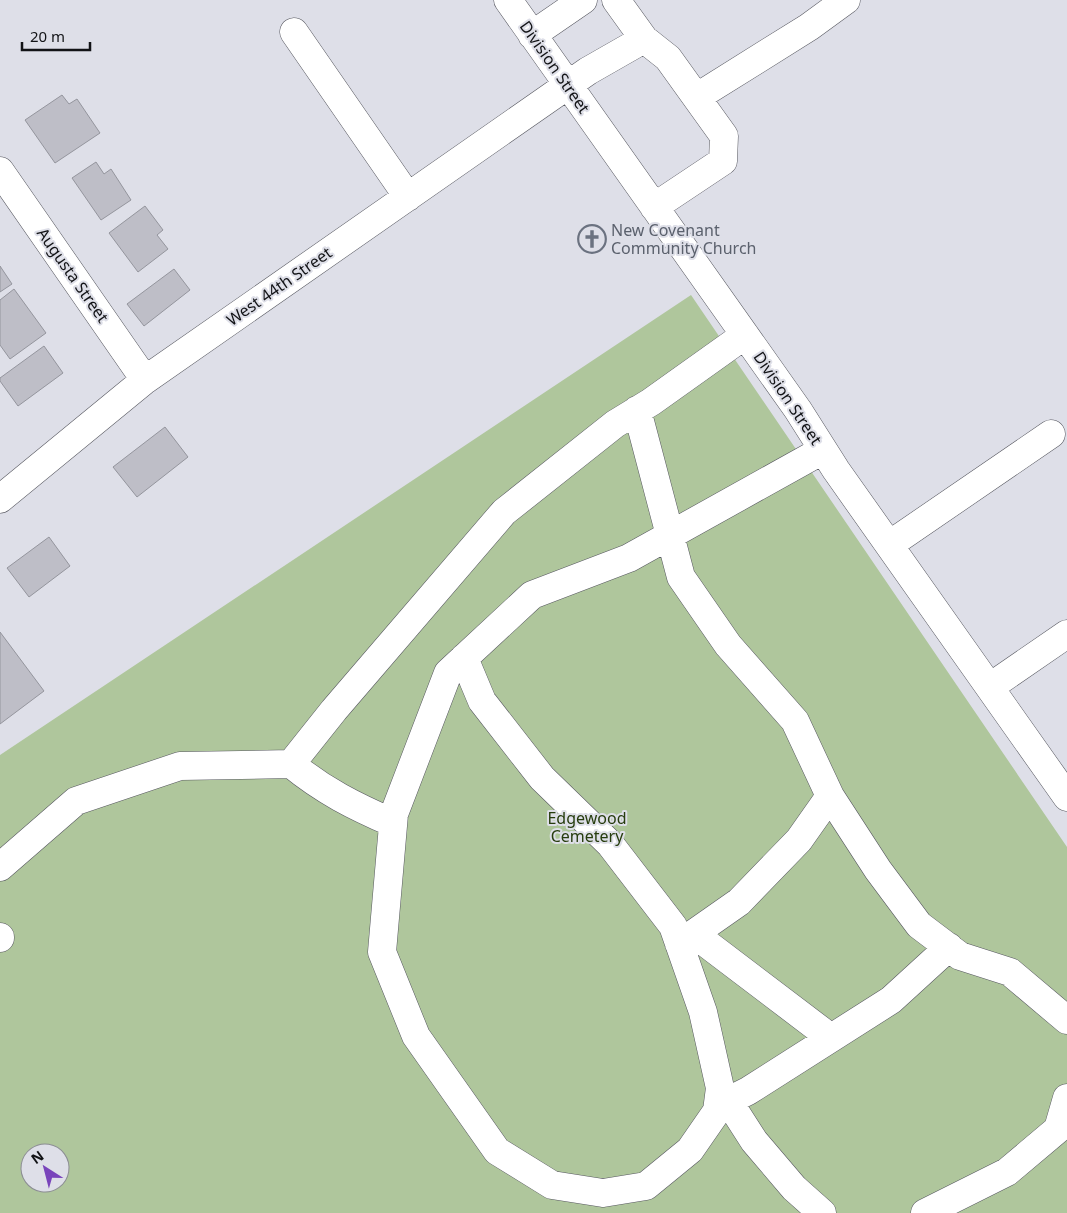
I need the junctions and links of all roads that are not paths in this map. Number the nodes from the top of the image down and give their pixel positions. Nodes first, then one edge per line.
1 (508, 0) edge
2 (583, 0) edge
3 (616, 0) edge
4 (846, 0) edge
5 (294, 32) dead end
6 (532, 34) junction
7 (644, 39) junction
8 (568, 86) junction
9 (697, 97) junction
10 (0, 171) edge
11 (408, 197) junction
12 (654, 207) junction
13 (745, 334) junction
14 (145, 380) junction
15 (644, 434) junction
16 (1051, 434) dead end
17 (823, 450) junction
18 (0, 499) edge
19 (668, 536) junction
20 (889, 545) junction
21 (1067, 634) edge
22 (464, 658) junction
23 (990, 687) junction
24 (291, 764) junction
25 (830, 796) junction
26 (1067, 797) edge
27 (393, 823) junction
28 (0, 867) edge
29 (686, 939) junction
30 (949, 947) junction
31 (1067, 1020) edge
32 (831, 1038) junction
33 (724, 1095) junction
34 (1067, 1098) edge
35 (1063, 1129) edge
36 (822, 1213) edge
37 (925, 1213) edge

1 - 6 street, Division Street
2 - 6 street
3 - 7 street
4 - 9 street
5 - 11 street
6 - 8 street, Division Street
7 - 8 street, West 44th Street
7 - 9 street
8 - 11 street, West 44th Street
8 - 12 street, Division Street
9 - 12 street
10 - 14 street, Augusta Street
11 - 14 street, West 44th Street
12 - 13 street, Division Street
13 - 15 street
13 - 17 street, Division Street
14 - 18 street, West 44th Street
15 - 19 street
15 - 24 street
16 - 20 street
17 - 19 street
17 - 20 street, Division Street
19 - 22 street
19 - 25 street
20 - 23 street, Division Street
21 - 23 street
22 - 27 street
22 - 29 street
23 - 26 street, Division Street
24 - 27 street
24 - 28 street
25 - 29 street
25 - 30 street
27 - 33 street
29 - 32 street
29 - 33 street
30 - 31 street
30 - 32 street
32 - 33 street
33 - 36 street
34 - 35 street
35 - 37 street

